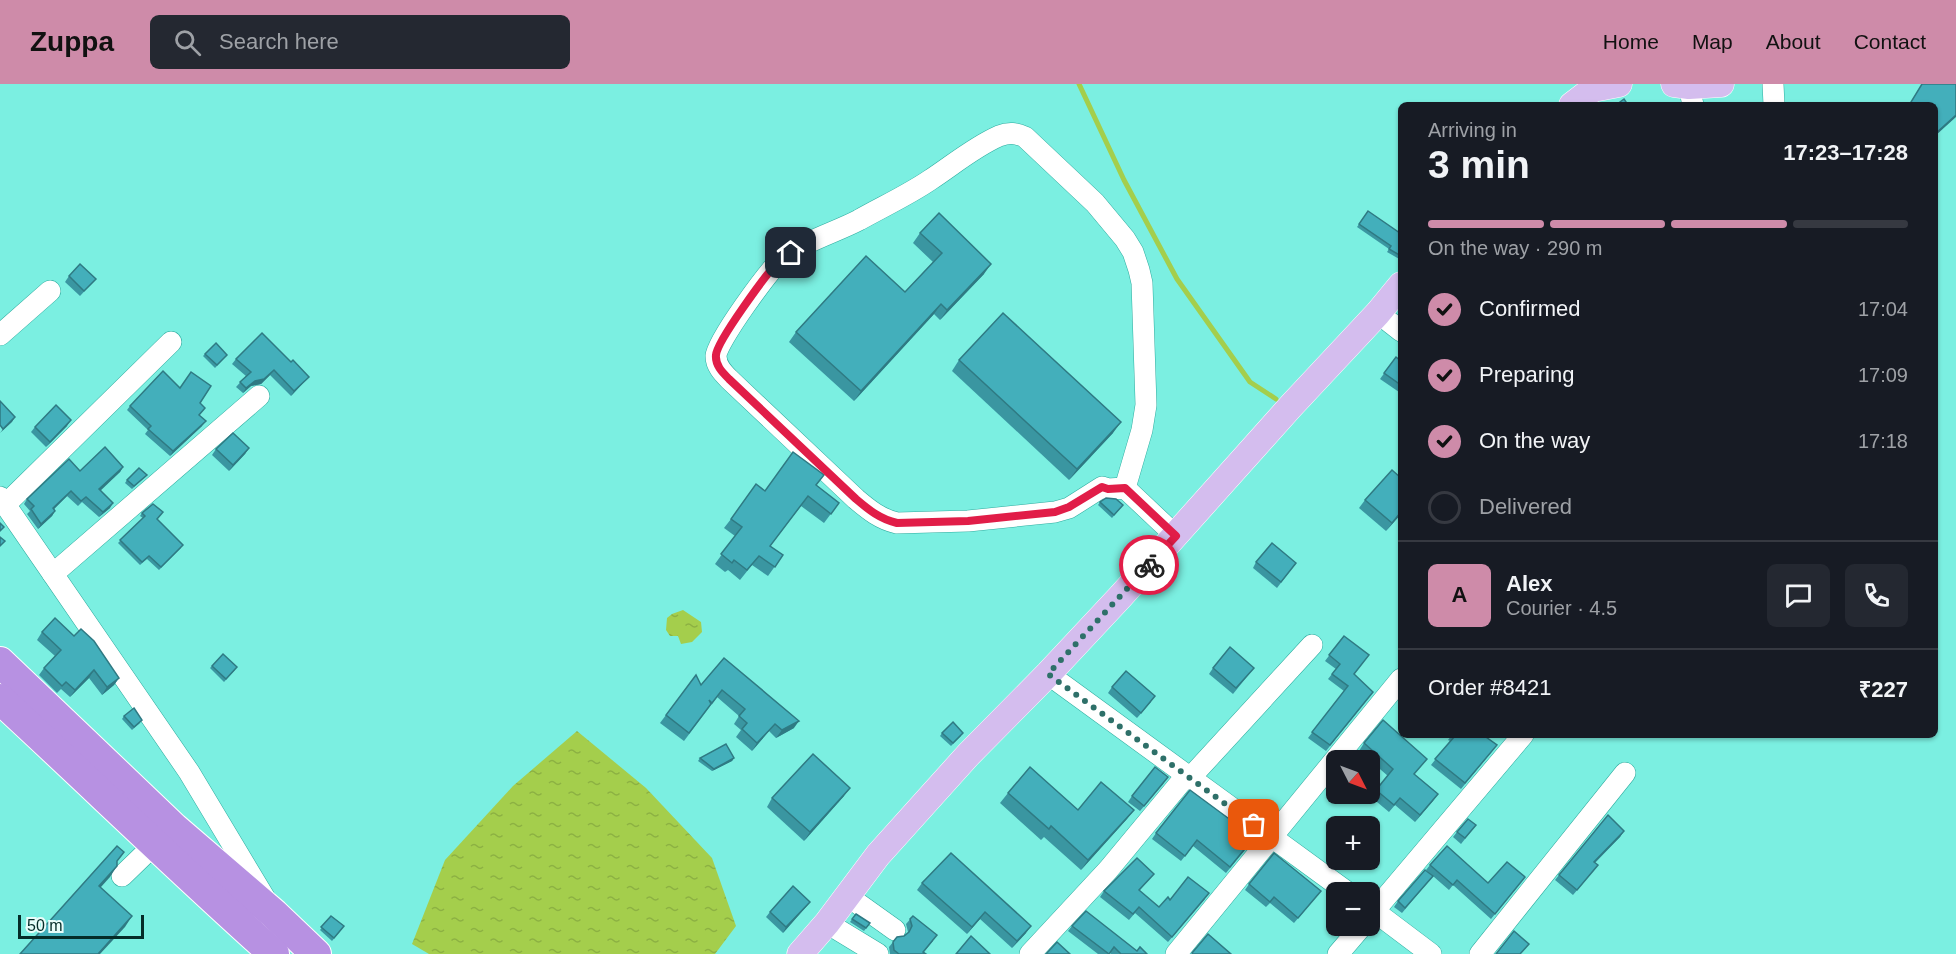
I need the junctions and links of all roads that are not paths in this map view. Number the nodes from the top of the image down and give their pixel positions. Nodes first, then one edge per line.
1 (1619, 84) edge
2 (1721, 84) edge
3 (1773, 84) edge
4 (1591, 86) edge
5 (1685, 92) edge
6 (1575, 102) edge
7 (1774, 102) edge
8 (1398, 289) edge
9 (50, 291) dead end
10 (1378, 313) junction
11 (1398, 329) edge
12 (0, 335) edge
13 (171, 342) dead end
14 (260, 396) dead end
15 (1125, 488) junction
16 (3, 501) edge
17 (1176, 536) junction
18 (53, 574) junction
19 (1312, 645) dead end
20 (0, 662) edge
21 (1048, 674) junction
22 (1398, 683) edge
23 (0, 699) edge
24 (1520, 738) edge
25 (1625, 773) dead end
26 (1188, 777) junction
27 (1270, 837) junction
28 (154, 845) junction
29 (122, 876) dead end
30 (1333, 882) edge
31 (846, 895) junction
32 (1380, 902) edge
33 (274, 914) junction
34 (1380, 922) edge
35 (827, 923) junction
36 (895, 930) dead end
37 (1352, 936) edge
38 (274, 954) edge
39 (316, 954) edge
40 (800, 954) edge
41 (878, 954) edge
42 (1030, 954) edge
43 (1176, 954) edge
44 (1338, 954) edge
45 (1431, 954) edge
46 (1480, 954) edge

1 - 4 main road
2 - 5 main road
3 - 7 street
4 - 6 main road
8 - 10 main road
9 - 12 street
10 - 11 street
10 - 17 main road
13 - 16 street
14 - 18 street
15 - 15 street
15 - 17 street
16 - 18 street
17 - 21 main road
18 - 33 street
19 - 26 street
20 - 33 highway
21 - 26 street
21 - 31 main road
22 - 27 street
23 - 28 highway
24 - 32 street
25 - 46 street
26 - 27 street
26 - 42 street
27 - 30 street
27 - 43 street
28 - 29 street
28 - 38 highway
31 - 35 main road
31 - 36 street
33 - 39 highway
34 - 45 street
35 - 40 main road
35 - 41 street
37 - 44 street

